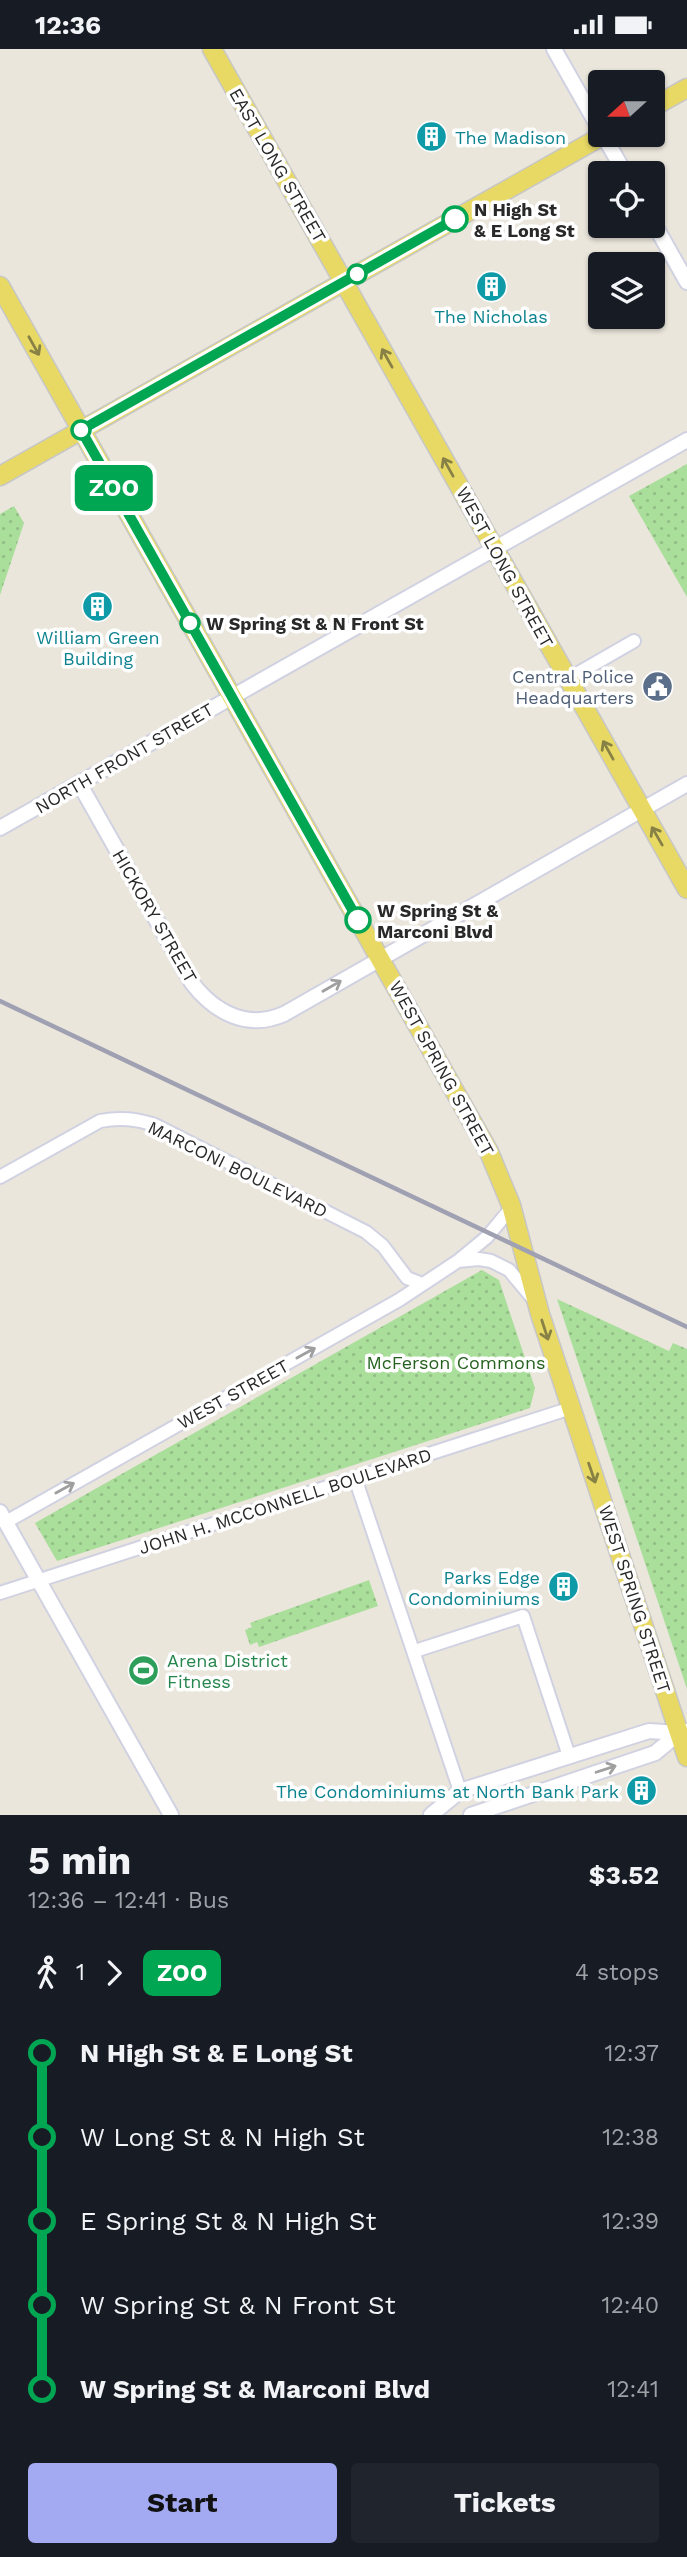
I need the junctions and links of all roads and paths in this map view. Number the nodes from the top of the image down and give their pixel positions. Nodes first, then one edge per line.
1 (212, 49) edge
2 (554, 49) edge
3 (687, 88) edge
4 (665, 100) edge
5 (588, 108) edge
6 (588, 143) edge
7 (662, 238) edge
8 (344, 282) junction
9 (687, 282) edge
10 (0, 286) edge
11 (81, 430) junction
12 (687, 440) edge
13 (0, 476) edge
14 (494, 547) junction
15 (634, 642) dead end
16 (568, 679) junction
17 (231, 696) junction
18 (79, 783) junction
19 (687, 784) edge
20 (641, 810) junction
21 (0, 828) edge
22 (687, 889) edge
23 (380, 958) junction
24 (0, 1177) edge
25 (512, 1207) junction
26 (458, 1261) junction
27 (422, 1284) junction
28 (537, 1304) junction
29 (571, 1408) junction
30 (355, 1478) junction
31 (3, 1517) edge
32 (39, 1581) junction
33 (0, 1593) edge
34 (415, 1651) junction
35 (683, 1732) edge
36 (569, 1756) junction
37 (687, 1757) edge
38 (460, 1791) junction
39 (171, 1815) edge
40 (431, 1815) edge
41 (471, 1815) edge

1 - 8 main road, EAST LONG STREET
2 - 5 street
3 - 4 main road
6 - 8 main road
7 - 9 street
8 - 11 main road
14 -> 8 main road, WEST LONG STREET
10 -> 11 main road, WEST SPRING STREET
11 - 13 main road
11 - 17 main road, WEST SPRING STREET
12 - 14 street, NORTH FRONT STREET
14 - 16 main road, WEST LONG STREET
14 - 17 street, NORTH FRONT STREET
15 - 16 street
20 -> 16 main road, WEST LONG STREET
17 - 18 street, NORTH FRONT STREET
17 - 23 main road, WEST SPRING STREET
18 - 21 street, NORTH FRONT STREET
18 -> 23 street, HICKORY STREET
19 - 20 street
22 -> 20 main road, WEST LONG STREET
20 - 23 street
23 - 25 main road, WEST SPRING STREET
24 - 27 street, MARCONI BOULEVARD
25 - 26 street, WEST STREET
25 - 28 main road, WEST SPRING STREET
26 - 27 street, WEST STREET
26 - 28 street
31 -> 27 street, WEST STREET
28 -> 29 main road, WEST SPRING STREET
29 - 30 street, JOHN H. MCCONNELL BOULEVARD
29 -> 35 main road, WEST SPRING STREET
30 - 32 street, JOHN H. MCCONNELL BOULEVARD
30 - 34 street
31 - 32 street
32 - 33 street, JOHN H. MCCONNELL BOULEVARD
32 - 39 street
34 - 36 street
34 - 38 street
35 - 36 street
35 - 37 main road, WEST SPRING STREET
41 -> 35 street
36 - 38 street
38 - 40 street

